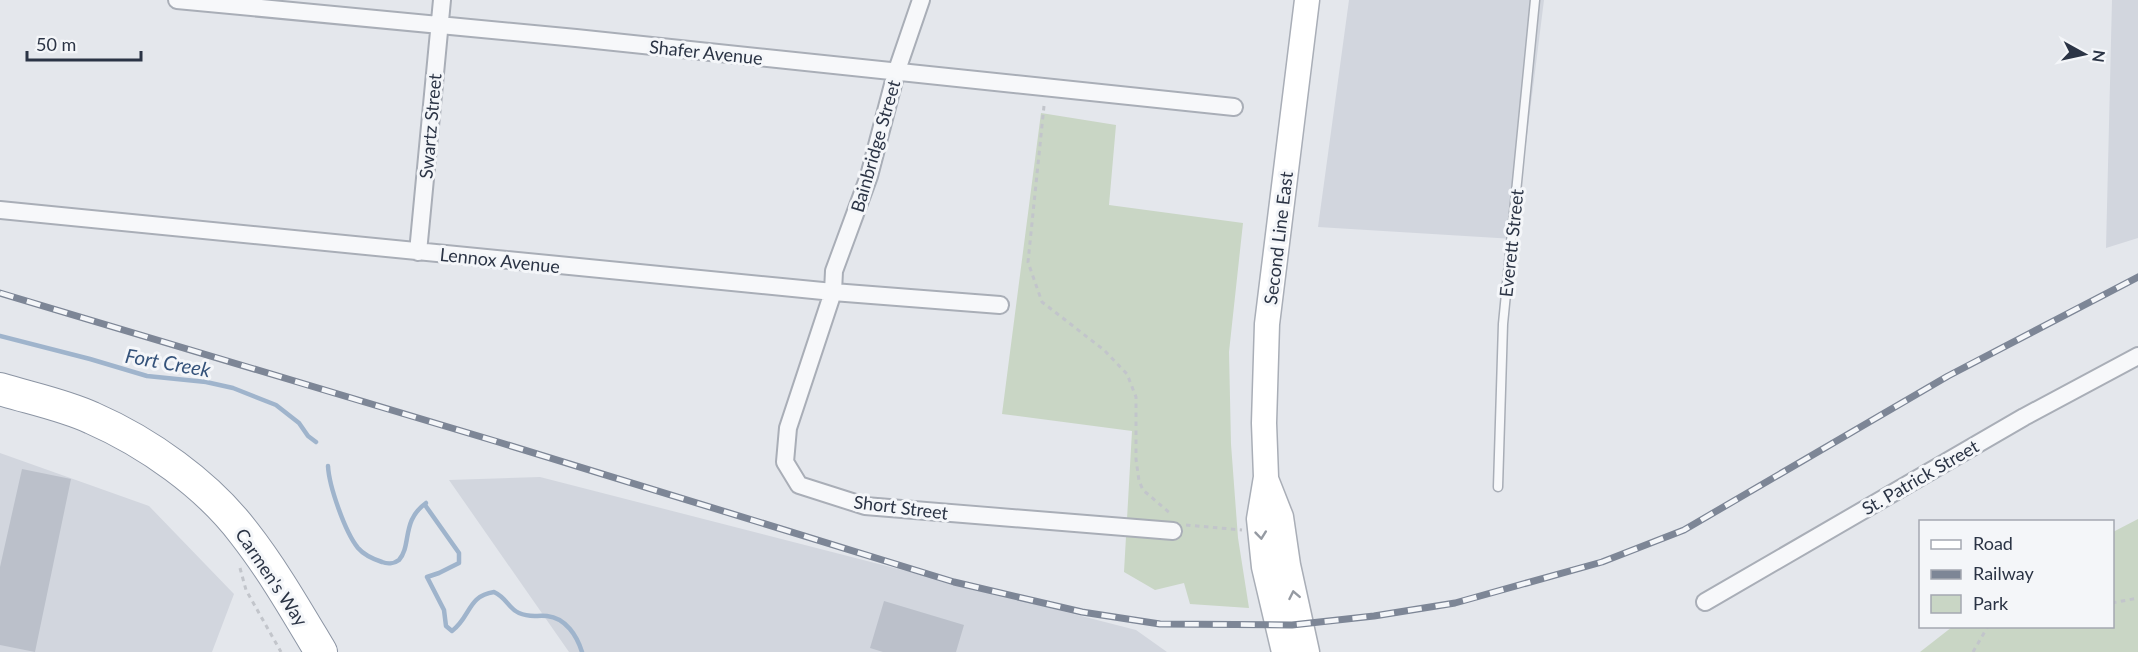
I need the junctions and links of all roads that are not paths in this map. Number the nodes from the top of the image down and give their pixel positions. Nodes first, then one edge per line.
1 (177, 0) edge
2 (442, 0) edge
3 (921, 0) edge
4 (1307, 0) edge
5 (1535, 0) edge
6 (440, 26) junction
7 (896, 73) junction
8 (1234, 107) dead end
9 (0, 210) edge
10 (418, 252) junction
11 (833, 292) junction
12 (1000, 305) dead end
13 (2138, 356) edge
14 (0, 389) edge
15 (1266, 477) junction
16 (1498, 487) dead end
17 (1176, 524) road end
18 (1705, 602) dead end
19 (321, 652) edge
20 (1284, 652) edge
21 (1307, 652) edge

1 - 6 street, Shafer Avenue
2 - 6 street, Swartz Street
3 - 7 street, Bainbridge Street
4 - 15 main road, Second Line East
5 - 16 lane, Everett Street
6 - 7 street, Shafer Avenue
6 - 10 street, Swartz Street
7 - 8 street, Shafer Avenue
7 - 11 street, Bainbridge Street
9 - 10 street, Lennox Avenue
10 - 11 street, Lennox Avenue
11 - 12 street, Lennox Avenue
11 - 17 street, Short Street
13 - 18 street, St. Patrick Street
14 - 19 highway, Carmen's Way
15 -> 20 main road, Second Line East
21 -> 15 main road, Second Line East

